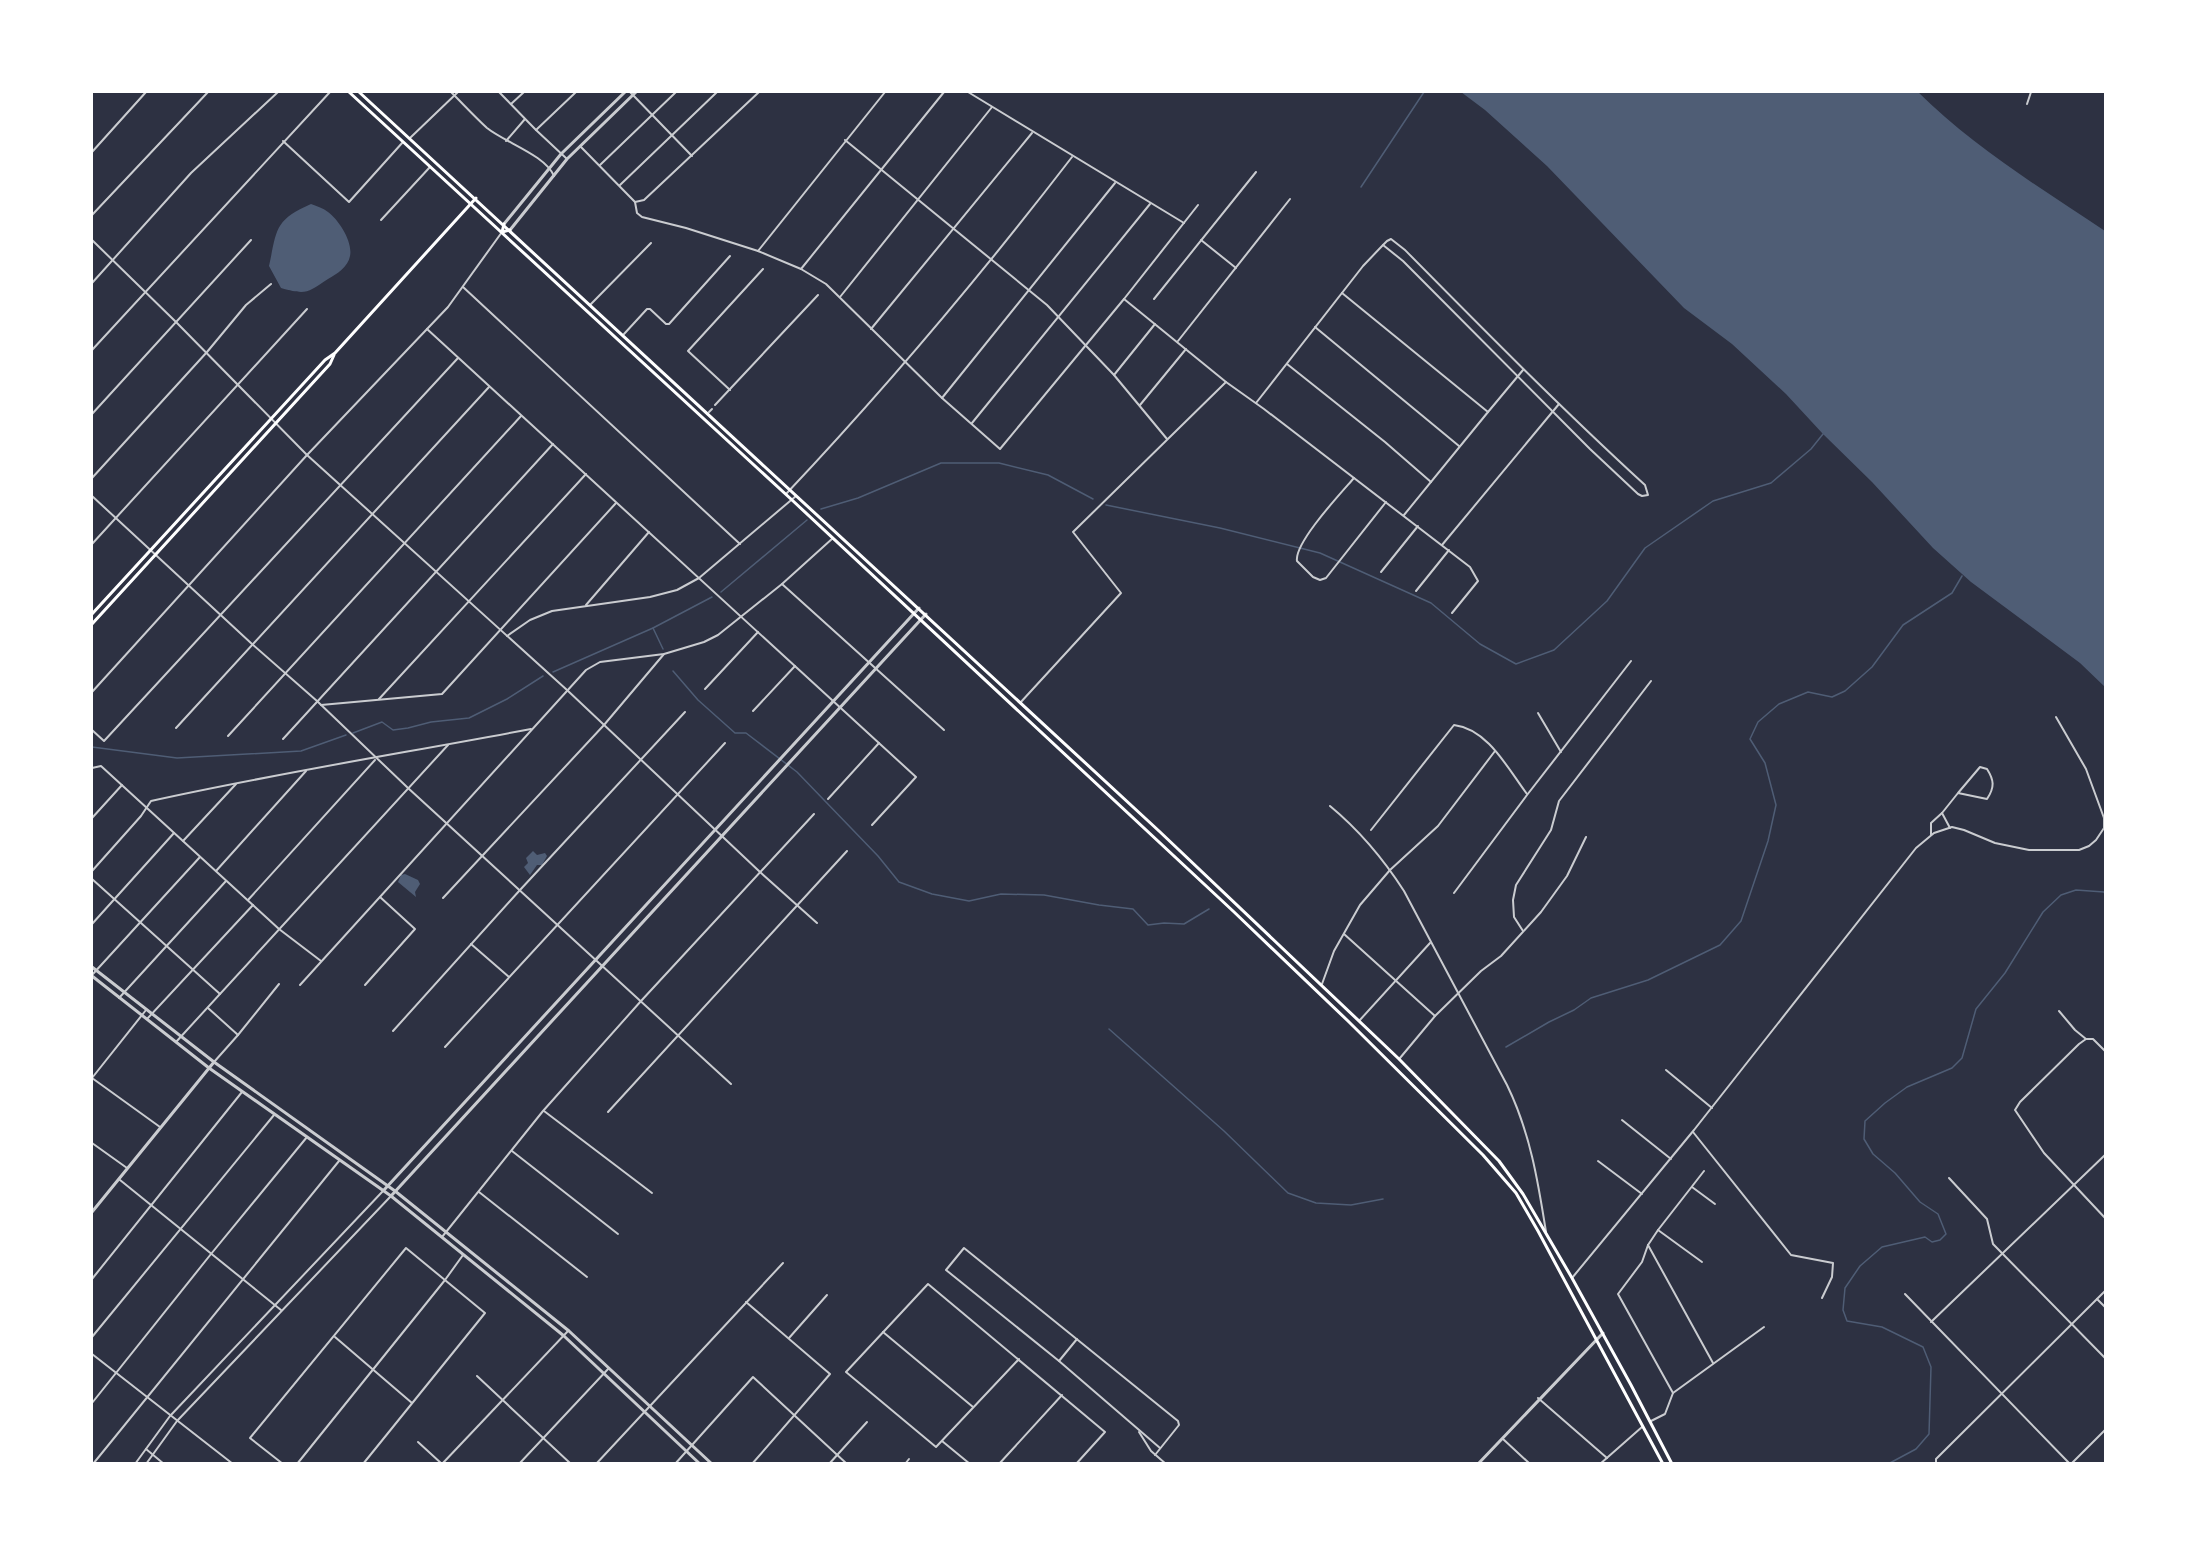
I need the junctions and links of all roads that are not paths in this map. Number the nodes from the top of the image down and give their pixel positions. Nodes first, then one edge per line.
1 (146, 92) edge
2 (208, 92) edge
3 (278, 92) edge
4 (330, 92) edge
5 (349, 92) edge
6 (359, 92) edge
7 (451, 92) edge
8 (458, 92) edge
9 (499, 92) edge
10 (524, 92) edge
11 (576, 92) edge
12 (625, 92) edge
13 (633, 92) edge
14 (676, 92) edge
15 (717, 92) edge
16 (759, 92) edge
17 (885, 92) edge
18 (944, 92) edge
19 (968, 92) edge
20 (2031, 92) edge
21 (454, 95) junction
22 (511, 104) junction
23 (2027, 104) dead end
24 (992, 107) junction
25 (652, 115) junction
26 (525, 119) junction
27 (536, 130) junction
28 (1032, 133) junction
29 (672, 136) junction
30 (410, 138) junction
31 (845, 140) junction
32 (282, 141) junction
33 (404, 141) junction
34 (506, 141) junction
35 (579, 146) junction
36 (92, 152) edge
37 (561, 154) junction
38 (692, 156) junction
39 (1072, 157) junction
40 (567, 159) junction
41 (600, 165) junction
42 (431, 166) junction
43 (549, 167) junction
44 (882, 170) junction
45 (1256, 172) dead end
46 (554, 176) junction
47 (1115, 183) junction
48 (620, 185) junction
49 (476, 198) junction
50 (918, 199) junction
51 (1290, 200) dead end
52 (635, 202) junction
53 (471, 204) junction
54 (1150, 204) junction
55 (1198, 205) dead end
56 (92, 215) edge
57 (381, 220) dead end
58 (1184, 223) junction
59 (504, 224) junction
60 (954, 228) junction
61 (510, 230) junction
62 (502, 232) junction
63 (92, 240) edge
64 (251, 240) dead end
65 (1201, 240) junction
66 (651, 243) dead end
67 (1383, 245) junction
68 (758, 251) junction
69 (730, 256) dead end
70 (993, 259) junction
71 (112, 260) junction
72 (1236, 268) junction
73 (764, 269) dead end
74 (801, 269) junction
75 (92, 283) edge
76 (271, 284) dead end
77 (463, 287) junction
78 (1030, 290) junction
79 (144, 292) junction
80 (1342, 293) junction
81 (818, 295) dead end
82 (840, 297) junction
83 (1124, 299) junction
84 (1154, 299) dead end
85 (591, 304) junction
86 (307, 309) dead end
87 (1060, 316) junction
88 (176, 322) junction
89 (1155, 324) junction
90 (1315, 327) junction
91 (427, 329) junction
92 (871, 329) junction
93 (624, 334) junction
94 (1177, 342) junction
95 (1086, 345) junction
96 (1186, 349) junction
97 (92, 350) edge
98 (207, 352) junction
99 (335, 353) junction
100 (458, 358) junction
101 (905, 362) junction
102 (1287, 364) junction
103 (1523, 370) junction
104 (1114, 375) junction
105 (1517, 376) junction
106 (1226, 382) junction
107 (237, 384) junction
108 (489, 387) junction
109 (730, 390) junction
110 (942, 398) junction
111 (1256, 403) junction
112 (1139, 405) junction
113 (1559, 405) junction
114 (709, 412) junction
115 (1488, 412) junction
116 (1553, 412) junction
117 (92, 414) edge
118 (521, 416) junction
119 (271, 418) junction
120 (276, 423) junction
121 (972, 424) junction
122 (1167, 439) junction
123 (553, 444) junction
124 (1460, 446) junction
125 (307, 455) junction
126 (586, 474) junction
127 (1354, 477) junction
128 (92, 478) edge
129 (1431, 482) junction
130 (340, 485) junction
131 (791, 489) junction
132 (786, 494) junction
133 (797, 495) junction
134 (92, 496) edge
135 (792, 500) junction
136 (1386, 502) junction
137 (616, 503) junction
138 (372, 514) junction
139 (1404, 515) junction
140 (116, 517) junction
141 (1418, 526) junction
142 (649, 532) junction
143 (833, 538) junction
144 (92, 543) edge
145 (405, 543) junction
146 (740, 544) junction
147 (1442, 545) junction
148 (150, 550) junction
149 (1449, 550) junction
150 (155, 555) junction
151 (1381, 572) dead end
152 (435, 573) junction
153 (699, 578) junction
154 (782, 584) junction
155 (189, 586) junction
156 (1416, 591) dead end
157 (468, 601) junction
158 (586, 606) junction
159 (919, 608) junction
160 (1452, 613) dead end
161 (92, 614) edge
162 (915, 614) junction
163 (926, 614) junction
164 (220, 615) junction
165 (741, 616) junction
166 (921, 619) junction
167 (92, 624) edge
168 (501, 630) junction
169 (758, 632) junction
170 (507, 636) junction
171 (252, 644) junction
172 (664, 654) junction
173 (870, 661) junction
174 (1631, 661) dead end
175 (795, 666) junction
176 (878, 668) junction
177 (285, 673) junction
178 (1651, 681) dead end
179 (705, 689) dead end
180 (567, 690) junction
181 (92, 692) edge
182 (317, 701) junction
183 (377, 701) junction
184 (834, 702) junction
185 (1020, 702) junction
186 (321, 705) junction
187 (841, 708) junction
188 (1014, 709) junction
189 (753, 711) dead end
190 (685, 712) dead end
191 (1538, 713) dead end
192 (2056, 717) dead end
193 (604, 725) junction
194 (176, 728) dead end
195 (531, 729) junction
196 (944, 729) dead end
197 (92, 730) edge
198 (228, 736) dead end
199 (283, 739) dead end
200 (725, 743) dead end
201 (879, 743) junction
202 (448, 745) junction
203 (1495, 751) junction
204 (1561, 752) junction
205 (376, 758) junction
206 (641, 759) junction
207 (92, 767) edge
208 (306, 771) junction
209 (238, 782) junction
210 (122, 786) junction
211 (408, 788) junction
212 (1958, 793) junction
213 (678, 794) junction
214 (1527, 795) junction
215 (828, 799) dead end
216 (1330, 806) dead end
217 (145, 807) junction
218 (1942, 813) junction
219 (814, 814) dead end
220 (92, 818) edge
221 (446, 823) junction
222 (872, 825) dead end
223 (1950, 828) junction
224 (1371, 830) dead end
225 (716, 831) junction
226 (174, 833) junction
227 (1931, 835) junction
228 (721, 836) junction
229 (1586, 837) dead end
230 (183, 841) junction
231 (847, 851) dead end
232 (200, 856) junction
233 (483, 856) junction
234 (1390, 870) junction
235 (92, 871) edge
236 (216, 871) junction
237 (760, 872) junction
238 (92, 879) edge
239 (226, 880) junction
240 (520, 890) junction
241 (1454, 893) dead end
242 (379, 896) junction
243 (443, 898) dead end
244 (114, 899) junction
245 (248, 900) junction
246 (253, 905) junction
247 (796, 906) junction
248 (140, 922) junction
249 (817, 923) dead end
250 (92, 924) edge
251 (557, 924) junction
252 (279, 929) junction
253 (1523, 931) junction
254 (1344, 934) junction
255 (1430, 943) junction
256 (471, 944) junction
257 (167, 946) junction
258 (595, 960) junction
259 (321, 961) junction
260 (601, 966) junction
261 (92, 967) edge
262 (95, 970) junction
263 (193, 970) junction
264 (92, 976) edge
265 (509, 977) junction
266 (1397, 980) junction
267 (279, 984) dead end
268 (1322, 984) junction
269 (300, 985) dead end
270 (365, 985) dead end
271 (1316, 990) junction
272 (124, 992) junction
273 (1458, 993) junction
274 (220, 994) junction
275 (119, 998) junction
276 (641, 1001) junction
277 (208, 1008) junction
278 (146, 1010) junction
279 (2060, 1011) dead end
280 (152, 1014) junction
281 (142, 1015) junction
282 (1435, 1016) junction
283 (147, 1019) junction
284 (1359, 1021) junction
285 (393, 1031) dead end
286 (238, 1035) junction
287 (181, 1036) junction
288 (678, 1036) junction
289 (2086, 1039) junction
290 (176, 1042) junction
291 (518, 1044) junction
292 (445, 1047) dead end
293 (525, 1050) junction
294 (2106, 1052) edge
295 (1399, 1059) junction
296 (214, 1062) junction
297 (1393, 1066) junction
298 (209, 1068) junction
299 (1666, 1070) dead end
300 (92, 1078) edge
301 (731, 1084) dead end
302 (243, 1091) junction
303 (1712, 1108) junction
304 (543, 1111) junction
305 (608, 1112) dead end
306 (275, 1114) junction
307 (1622, 1120) dead end
308 (160, 1127) junction
309 (1693, 1132) junction
310 (308, 1136) junction
311 (92, 1143) edge
312 (512, 1150) junction
313 (2106, 1154) edge
314 (340, 1159) junction
315 (1671, 1159) junction
316 (1598, 1161) dead end
317 (127, 1168) junction
318 (1704, 1171) dead end
319 (1949, 1178) dead end
320 (118, 1179) junction
321 (388, 1185) junction
322 (2073, 1185) junction
323 (1692, 1187) junction
324 (384, 1190) junction
325 (395, 1191) junction
326 (479, 1192) junction
327 (652, 1193) dead end
328 (1642, 1194) junction
329 (391, 1196) junction
330 (1715, 1204) dead end
331 (150, 1205) junction
332 (92, 1212) edge
333 (2106, 1219) edge
334 (180, 1228) junction
335 (1658, 1230) junction
336 (447, 1232) junction
337 (618, 1234) dead end
338 (1546, 1234) junction
339 (442, 1237) junction
340 (1648, 1245) junction
341 (2003, 1253) junction
342 (211, 1254) junction
343 (463, 1255) junction
344 (1702, 1262) dead end
345 (783, 1263) dead end
346 (587, 1277) dead end
347 (1572, 1278) junction
348 (92, 1279) edge
349 (242, 1279) junction
350 (445, 1280) junction
351 (1566, 1282) junction
352 (2106, 1290) edge
353 (1905, 1294) dead end
354 (827, 1295) dead end
355 (1822, 1298) dead end
356 (2097, 1299) junction
357 (746, 1302) junction
358 (275, 1305) junction
359 (2106, 1308) edge
360 (281, 1310) junction
361 (1931, 1322) junction
362 (2071, 1323) junction
363 (1764, 1327) dead end
364 (569, 1331) junction
365 (883, 1332) junction
366 (1603, 1333) junction
367 (564, 1336) junction
368 (92, 1337) edge
369 (335, 1337) junction
370 (789, 1338) junction
371 (1077, 1339) junction
372 (1597, 1339) junction
373 (92, 1354) edge
374 (1019, 1359) junction
375 (2106, 1359) edge
376 (1059, 1361) junction
377 (1713, 1363) junction
378 (609, 1368) junction
379 (374, 1369) junction
380 (604, 1373) junction
381 (116, 1374) junction
382 (477, 1376) dead end
383 (1673, 1393) junction
384 (2002, 1393) junction
385 (1062, 1395) junction
386 (146, 1397) junction
387 (1538, 1398) junction
388 (502, 1399) junction
389 (92, 1403) edge
390 (412, 1403) junction
391 (651, 1406) junction
392 (974, 1407) junction
393 (645, 1412) junction
394 (795, 1415) junction
395 (170, 1416) junction
396 (177, 1421) junction
397 (1651, 1421) junction
398 (867, 1422) dead end
399 (1642, 1426) junction
400 (1137, 1428) junction
401 (2106, 1429) edge
402 (543, 1438) junction
403 (1502, 1438) junction
404 (942, 1441) junction
405 (418, 1442) dead end
406 (692, 1445) junction
407 (1160, 1448) junction
408 (146, 1449) junction
409 (687, 1451) junction
410 (152, 1454) junction
411 (837, 1455) junction
412 (1155, 1455) junction
413 (1607, 1458) junction
414 (909, 1459) dead end
415 (442, 1463) edge
416 (93, 1464) edge
417 (135, 1464) edge
418 (146, 1464) edge
419 (164, 1464) edge
420 (233, 1464) edge
421 (283, 1464) edge
422 (297, 1464) edge
423 (363, 1464) edge
424 (519, 1464) edge
425 (571, 1464) edge
426 (596, 1464) edge
427 (675, 1464) edge
428 (700, 1464) edge
429 (712, 1464) edge
430 (752, 1464) edge
431 (829, 1464) edge
432 (847, 1464) edge
433 (905, 1464) edge
434 (970, 1464) edge
435 (999, 1464) edge
436 (1076, 1464) edge
437 (1166, 1464) edge
438 (1478, 1464) edge
439 (1530, 1464) edge
440 (1600, 1464) edge
441 (1663, 1464) edge
442 (1672, 1464) edge
443 (1936, 1464) edge
444 (2071, 1464) edge

1 - 36 street
2 - 56 street
3 - 71 street
4 - 32 street
5 - 33 main road
6 - 30 main road
7 - 21 street
8 - 21 street
9 - 22 street
10 - 22 street
11 - 27 street
12 - 37 street
13 - 25 street
13 - 35 street
14 - 25 street
15 - 29 street
16 - 38 street
17 - 31 street
18 - 44 street
19 - 24 street
20 - 23 street
21 - 30 street
21 - 34 street
22 - 26 street
24 - 28 street
24 - 50 street
25 - 29 street
25 - 41 street
26 - 27 street
26 - 34 street
27 - 37 street
28 - 39 street
28 - 60 street
29 - 38 street
29 - 48 street
30 - 49 main road
31 - 44 street
31 - 68 street
32 - 33 street
32 - 79 street
33 - 42 main road
34 - 43 street
35 - 40 street
35 - 41 street
37 - 40 street
37 - 43 street
38 - 52 street
39 - 47 street
39 - 70 street
40 - 46 street
41 - 48 street
42 - 53 main road
42 - 57 street
43 - 46 street
43 - 59 street
44 - 50 street
44 - 74 street
45 - 65 street
46 - 61 street
47 - 54 street
47 - 78 street
48 - 52 street
49 - 53 main road
49 - 59 main road
50 - 60 street
50 - 82 street
51 - 72 street
52 - 68 street
53 - 62 main road
53 - 99 main road
54 - 58 street
54 - 87 street
55 - 58 street
58 - 83 street
59 - 61 main road
59 - 62 main road
60 - 70 street
60 - 92 street
61 - 62 main road
61 - 85 main road
62 - 77 street
62 - 132 main road
63 - 71 street
64 - 88 street
65 - 72 street
65 - 84 street
66 - 85 street
67 - 80 street
67 - 103 street
67 - 105 street
68 - 74 street
69 - 93 street
70 - 78 street
70 - 101 street
71 - 75 street
71 - 79 street
72 - 94 street
73 - 109 street
74 - 82 street
76 - 98 street
77 - 91 street
77 - 146 street
78 - 87 street
78 - 110 street
79 - 88 street
79 - 97 street
80 - 90 street
80 - 115 street
81 - 109 street
82 - 92 street
83 - 89 street
83 - 95 street
85 - 93 main road
86 - 107 street
87 - 95 street
87 - 121 street
88 - 98 street
88 - 117 street
89 - 94 street
89 - 104 street
90 - 102 street
90 - 124 street
91 - 100 street
91 - 125 street
92 - 101 street
93 - 114 main road
94 - 96 street
95 - 104 street
95 - 121 street
96 - 106 street
96 - 112 street
98 - 107 street
98 - 128 street
99 - 119 main road
99 - 120 main road
100 - 108 street
100 - 130 street
101 - 110 street
101 - 131 street
102 - 111 street
102 - 129 street
103 - 105 street
103 - 113 street
104 - 112 street
105 - 115 street
105 - 116 street
106 - 111 street
106 - 122 street
107 - 119 street
107 - 140 street
108 - 118 street
108 - 138 street
109 - 114 street
110 - 121 street
111 - 127 street
112 - 122 street
113 - 116 street
113 - 116 street
114 - 131 main road
115 - 124 street
116 - 147 street
118 - 123 street
118 - 145 street
119 - 120 street
119 - 148 main road
120 - 125 street
120 - 150 main road
122 - 185 street
123 - 126 street
123 - 152 street
124 - 129 street
125 - 130 street
125 - 155 street
126 - 137 street
126 - 157 street
127 - 136 street
127 - 136 street
129 - 139 street
130 - 138 street
130 - 164 street
131 - 132 street
131 - 133 main road
132 - 135 main road
133 - 135 street
133 - 159 main road
134 - 140 street
135 - 143 main road
135 - 146 street
136 - 139 street
137 - 142 street
137 - 168 street
138 - 145 street
138 - 171 street
139 - 141 street
140 - 144 street
140 - 148 street
141 - 147 street
141 - 151 street
142 - 153 street
142 - 158 street
143 - 154 street
143 - 162 main road
145 - 152 street
145 - 177 street
146 - 153 street
147 - 149 street
148 - 150 street
148 - 161 main road
149 - 156 street
149 - 160 street
150 - 155 street
150 - 167 main road
152 - 157 street
152 - 182 street
153 - 158 street
153 - 165 street
154 - 165 street
154 - 173 street
155 - 164 street
155 - 181 street
157 - 168 street
157 - 183 street
158 - 170 street
159 - 162 street
159 - 163 main road
162 - 166 main road
162 - 173 street
163 - 166 street
163 - 185 main road
164 - 171 street
164 - 197 street
165 - 169 street
165 - 172 street
166 - 176 street
166 - 188 main road
168 - 170 street
168 - 183 street
169 - 175 street
169 - 179 street
170 - 180 street
171 - 177 street
171 - 194 street
172 - 180 street
172 - 193 street
173 - 176 street
173 - 184 street
174 - 204 street
175 - 184 street
175 - 189 street
176 - 187 street
176 - 196 street
177 - 182 street
177 - 198 street
178 - 253 street
180 - 193 street
180 - 195 street
182 - 186 street
182 - 199 street
183 - 186 street
184 - 187 street
184 - 225 street
185 - 188 main road
185 - 268 main road
186 - 205 street
187 - 201 street
187 - 228 street
188 - 271 main road
190 - 206 street
191 - 204 street
192 - 223 street
193 - 206 street
193 - 233 street
195 - 202 street
195 - 221 street
200 - 213 street
201 - 215 street
201 - 222 street
202 - 205 street
202 - 211 street
203 - 214 street
203 - 224 street
203 - 234 street
204 - 214 street
205 - 208 street
205 - 211 street
205 - 245 street
206 - 213 street
206 - 240 street
207 - 210 street
208 - 209 street
208 - 236 street
209 - 217 street
209 - 230 street
210 - 217 street
210 - 220 street
211 - 221 street
211 - 252 street
212 - 212 street
212 - 218 street
213 - 225 street
213 - 251 street
214 - 241 street
216 - 234 street
217 - 226 street
217 - 235 street
218 - 223 street
218 - 227 street
219 - 237 street
221 - 233 street
221 - 242 street
223 - 227 street
225 - 228 street
225 - 258 street
226 - 230 street
226 - 244 street
227 - 303 street
228 - 237 street
228 - 260 street
229 - 253 street
230 - 232 street
231 - 247 street
232 - 236 street
232 - 248 street
233 - 240 street
233 - 243 street
234 - 254 street
234 - 255 street
236 - 239 street
237 - 247 street
237 - 276 street
238 - 244 street
239 - 245 street
239 - 257 street
240 - 251 street
240 - 256 street
242 - 259 street
242 - 270 street
244 - 248 street
244 - 250 street
245 - 246 street
246 - 252 street
246 - 263 street
247 - 249 street
247 - 288 street
248 - 257 street
248 - 262 street
251 - 258 street
251 - 265 street
252 - 259 street
252 - 274 street
253 - 273 street
254 - 266 street
254 - 268 street
255 - 266 street
255 - 273 street
256 - 265 street
256 - 285 street
257 - 263 street
257 - 272 street
258 - 260 street
258 - 291 street
259 - 269 street
260 - 276 street
260 - 293 street
261 - 262 street
262 - 264 street
262 - 272 street
263 - 274 street
263 - 280 street
264 - 275 street
265 - 292 street
266 - 282 street
266 - 284 street
267 - 286 street
268 - 271 main road
268 - 284 main road
271 - 297 main road
272 - 275 street
272 - 278 street
273 - 282 street
273 - 338 street
274 - 277 street
275 - 281 street
276 - 288 street
276 - 304 street
277 - 286 street
277 - 287 street
278 - 280 street
278 - 281 street
279 - 289 street
280 - 283 street
280 - 287 street
281 - 283 street
281 - 300 street
282 - 295 street
283 - 290 street
284 - 295 main road
286 - 296 street
287 - 290 street
287 - 296 street
288 - 301 street
288 - 305 street
289 - 294 street
289 - 322 street
290 - 298 street
291 - 293 street
291 - 321 street
293 - 325 street
295 - 297 main road
295 - 338 main road
296 - 298 street
296 - 321 street
297 - 351 main road
298 - 302 street
298 - 308 street
299 - 303 street
300 - 308 street
302 - 306 street
302 - 331 street
303 - 309 street
304 - 312 street
304 - 327 street
306 - 310 street
306 - 334 street
307 - 315 street
308 - 317 street
309 - 315 street
309 - 355 street
310 - 314 street
310 - 342 street
311 - 317 street
312 - 326 street
312 - 337 street
313 - 322 street
314 - 324 street
314 - 349 street
315 - 328 street
316 - 328 street
317 - 320 street
318 - 323 street
319 - 341 street
320 - 331 street
320 - 332 street
321 - 324 street
321 - 325 street
322 - 333 street
322 - 341 street
323 - 330 street
323 - 335 street
324 - 329 street
324 - 358 street
325 - 329 street
325 - 336 street
326 - 336 street
326 - 346 street
328 - 347 street
329 - 339 street
329 - 360 street
331 - 334 street
331 - 348 street
334 - 342 street
334 - 368 street
335 - 340 street
335 - 344 street
336 - 339 street
336 - 364 street
338 - 347 main road
339 - 343 street
340 - 377 street
340 - 383 street
341 - 361 street
341 - 362 street
342 - 349 street
342 - 381 street
343 - 350 street
343 - 367 street
345 - 357 street
347 - 351 main road
347 - 366 main road
349 - 358 street
349 - 386 street
350 - 369 street
350 - 379 street
350 - 390 street
351 - 372 main road
352 - 356 street
353 - 361 street
354 - 370 street
356 - 359 street
356 - 362 street
357 - 370 street
357 - 391 street
358 - 360 street
358 - 395 street
360 - 396 street
361 - 384 street
362 - 375 street
362 - 384 street
363 - 377 street
364 - 367 street
364 - 378 street
365 - 374 street
365 - 392 street
365 - 404 street
366 - 372 street
366 - 397 main road
367 - 380 street
367 - 388 street
369 - 379 street
369 - 421 street
370 - 394 street
371 - 376 street
371 - 376 street
371 - 407 street
372 - 387 street
372 - 399 main road
373 - 381 street
374 - 385 street
374 - 392 street
376 - 400 street
377 - 383 street
378 - 380 street
378 - 391 street
379 - 390 street
379 - 422 street
380 - 393 street
380 - 402 street
381 - 386 street
381 - 389 street
382 - 388 street
383 - 397 street
384 - 443 street
384 - 444 street
385 - 435 street
385 - 436 street
386 - 395 street
386 - 416 street
387 - 403 street
387 - 413 street
388 - 402 street
388 - 415 street
390 - 423 street
391 - 393 street
391 - 406 street
392 - 404 street
393 - 409 street
393 - 426 street
394 - 406 street
394 - 411 street
394 - 430 street
395 - 396 street
395 - 408 street
396 - 410 street
396 - 420 street
397 - 399 main road
397 - 442 main road
398 - 411 street
399 - 413 street
399 - 441 main road
400 - 407 street
400 - 412 street
401 - 444 street
402 - 424 street
402 - 425 street
403 - 438 street
403 - 439 street
404 - 434 street
405 - 415 street
406 - 409 street
406 - 429 street
407 - 412 street
408 - 410 street
408 - 417 street
409 - 427 street
409 - 428 street
410 - 418 street
410 - 419 street
411 - 431 street
411 - 432 street
412 - 437 street
413 - 440 street
414 - 433 street

